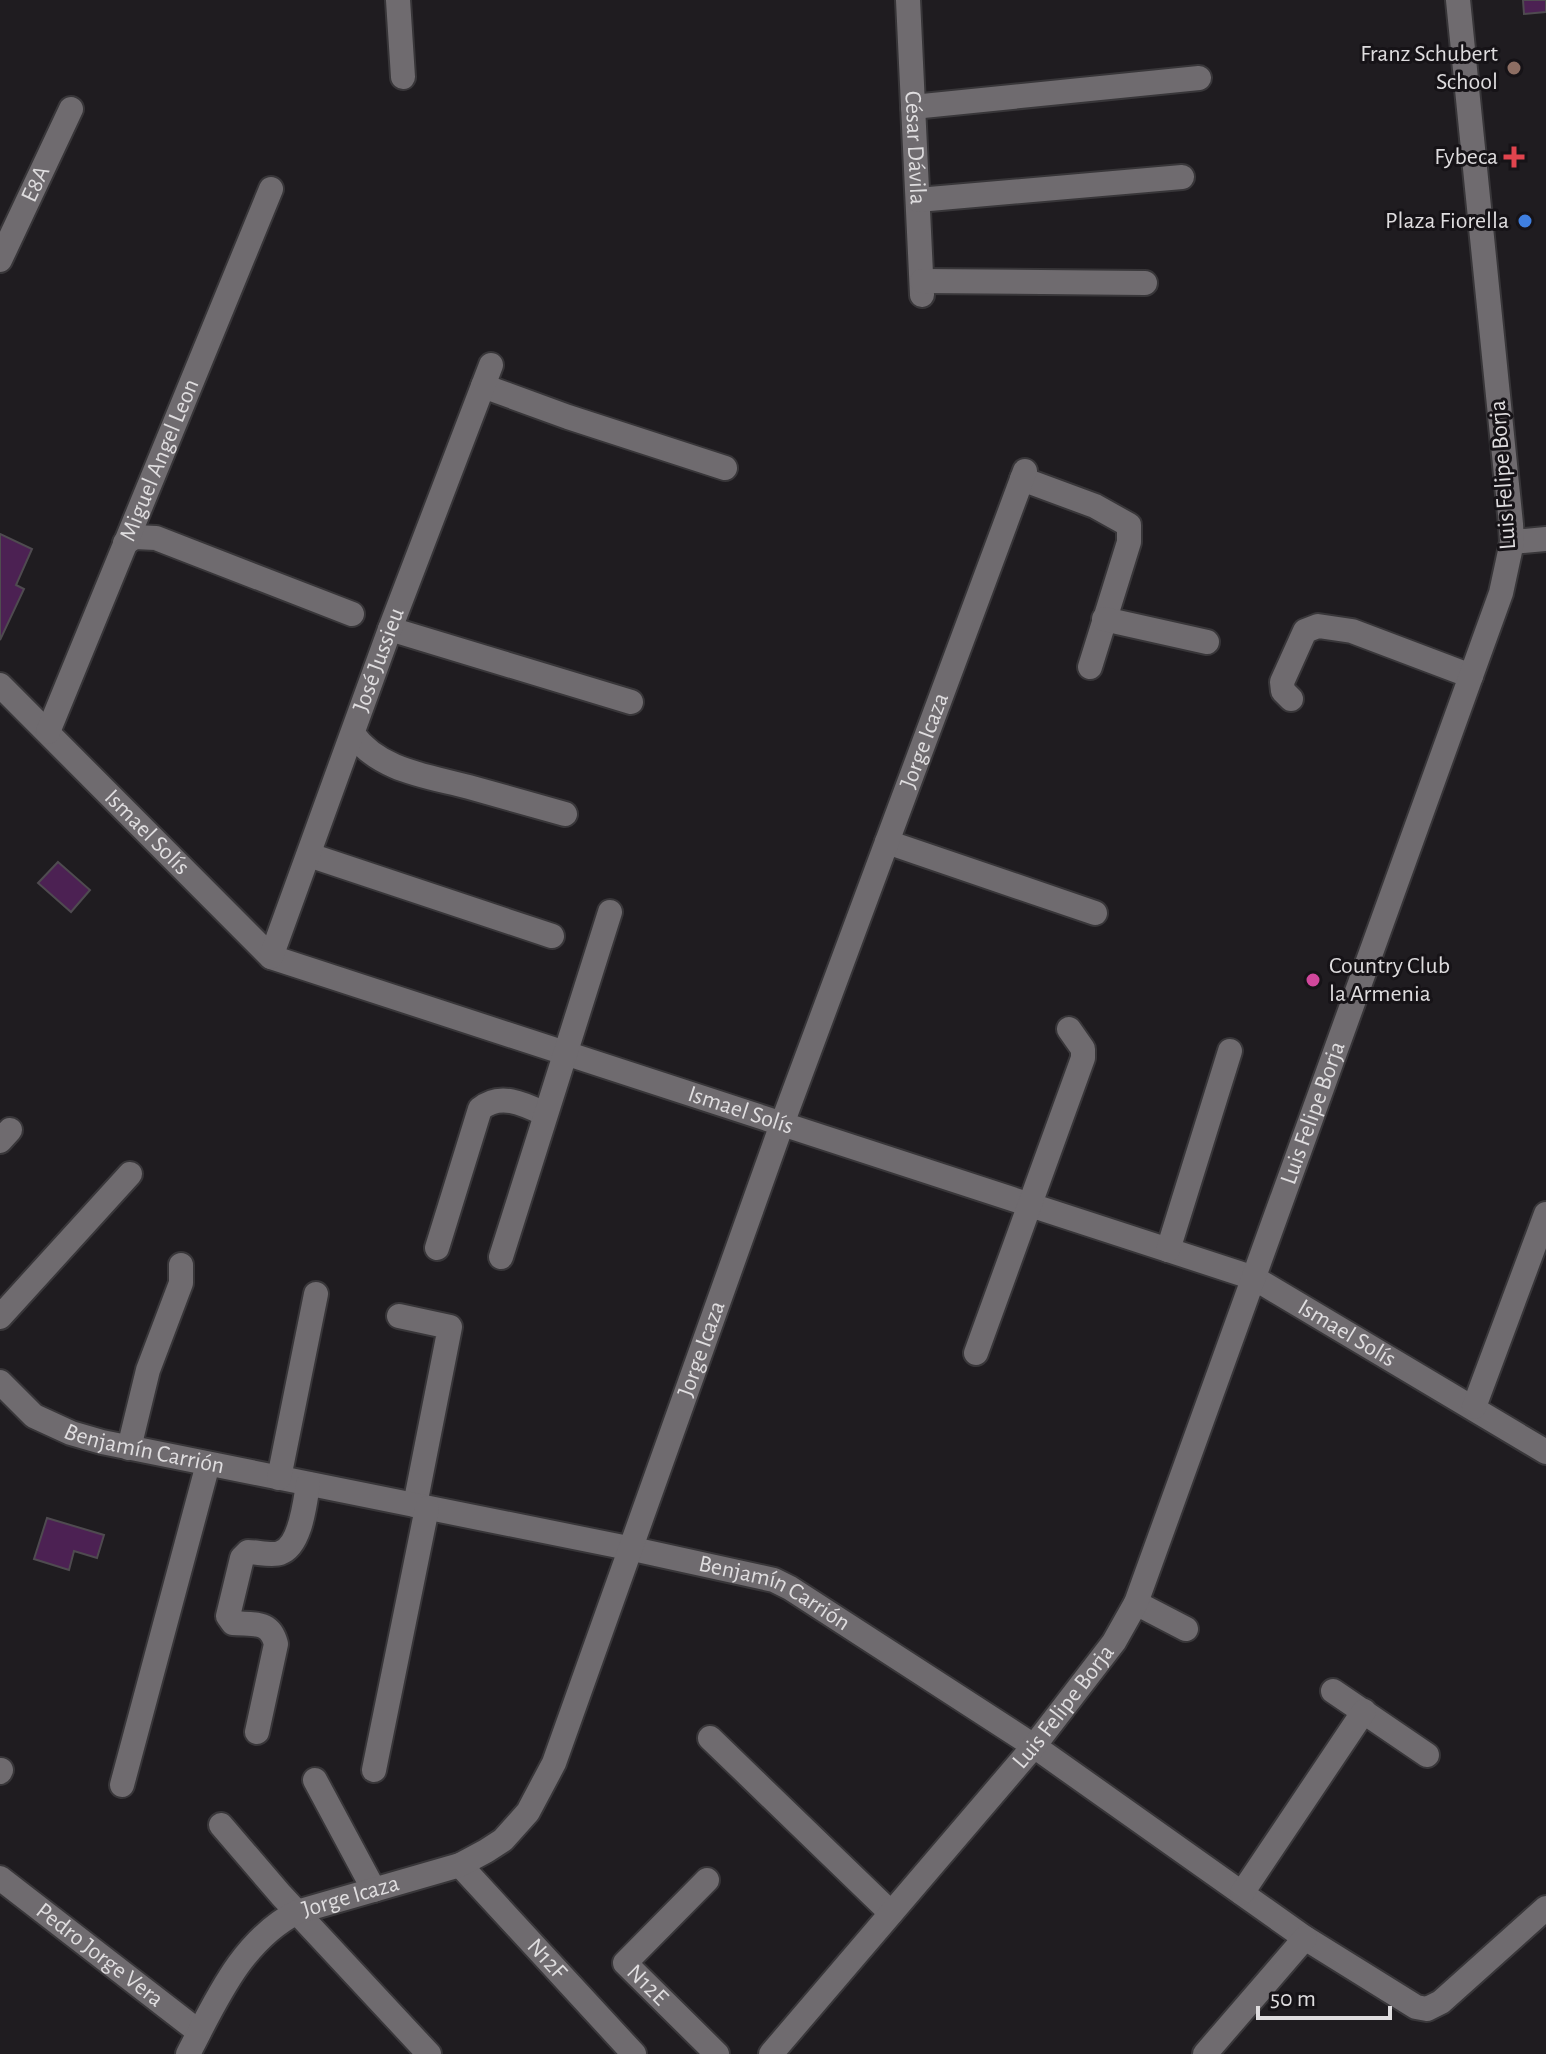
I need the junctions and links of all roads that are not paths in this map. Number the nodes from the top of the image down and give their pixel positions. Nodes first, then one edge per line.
1 (398, 0) edge
2 (908, 0) edge
3 (1458, 0) edge
4 (403, 77) dead end
5 (1199, 78) dead end
6 (913, 107) junction
7 (71, 109) dead end
8 (1182, 177) dead end
9 (271, 189) dead end
10 (918, 200) junction
11 (0, 260) edge
12 (1145, 283) dead end
13 (725, 468) dead end
14 (1546, 539) edge
15 (1512, 542) junction
16 (125, 543) junction
17 (352, 614) dead end
18 (1104, 619) junction
19 (390, 629) junction
20 (1207, 642) dead end
21 (1090, 667) dead end
22 (1471, 676) junction
23 (1291, 699) dead end
24 (5, 700) edge
25 (631, 702) dead end
26 (48, 732) junction
27 (353, 734) junction
28 (565, 814) dead end
29 (887, 842) junction
30 (309, 855) junction
31 (610, 912) dead end
32 (1095, 913) dead end
33 (552, 936) dead end
34 (271, 957) junction
35 (1069, 1029) dead end
36 (1230, 1051) dead end
37 (564, 1053) junction
38 (545, 1114) junction
39 (782, 1124) junction
40 (130, 1174) dead end
41 (1028, 1204) junction
42 (1546, 1214) edge
43 (437, 1248) dead end
44 (1168, 1250) junction
45 (501, 1257) dead end
46 (181, 1265) dead end
47 (1254, 1278) junction
48 (316, 1294) dead end
49 (399, 1316) dead end
50 (0, 1317) edge
51 (976, 1353) dead end
52 (0, 1382) edge
53 (1474, 1407) junction
54 (129, 1448) junction
55 (1546, 1452) edge
56 (208, 1464) junction
57 (279, 1478) junction
58 (308, 1484) junction
59 (421, 1506) junction
60 (633, 1549) junction
61 (1136, 1603) junction
62 (1186, 1629) dead end
63 (1333, 1691) dead end
64 (1364, 1711) junction
65 (257, 1732) dead end
66 (710, 1738) dead end
67 (1034, 1746) junction
68 (1427, 1755) dead end
69 (374, 1770) dead end
70 (315, 1780) dead end
71 (122, 1785) dead end
72 (221, 1825) dead end
73 (460, 1865) junction
74 (0, 1878) edge
75 (707, 1880) dead end
76 (374, 1890) junction
77 (1242, 1893) junction
78 (1546, 1908) edge
79 (297, 1912) junction
80 (891, 1913) junction
81 (1305, 1938) junction
82 (194, 2043) edge
83 (427, 2053) edge
84 (634, 2054) edge
85 (717, 2054) edge
86 (771, 2054) edge
87 (1205, 2054) edge

1 - 4 street
2 - 6 street, César Dávila
3 - 15 street, Luis Felipe Borja
5 - 6 street
6 - 10 street, César Dávila
7 - 11 street, E8A
8 - 10 street
9 - 16 street, Miguel Angel Leon
10 - 12 street, César Dávila
13 - 19 street, José Jussieu
14 - 15 street
15 - 22 street, Luis Felipe Borja
16 - 17 street
16 - 26 street, Miguel Angel Leon
18 - 20 street
18 - 21 street
18 - 29 street, Jorge Icaza
19 - 25 street
19 - 27 street, José Jussieu
22 - 23 street
22 - 47 street, Luis Felipe Borja
24 - 26 street, Ismael Solís
26 - 34 street, Ismael Solís
27 - 28 street
27 - 30 street, José Jussieu
29 - 32 street
29 - 39 street, Jorge Icaza
30 - 33 street
30 - 34 street, José Jussieu
31 - 37 street
34 - 37 street, Ismael Solís
35 - 41 street
36 - 44 street
37 - 38 street
37 - 39 street, Ismael Solís
38 - 43 street
38 - 45 street
39 - 41 street, Ismael Solís
39 - 60 street, Jorge Icaza
40 - 50 street
41 - 44 street, Ismael Solís
41 - 51 street
42 - 53 street
44 - 47 street, Ismael Solís
46 - 54 street
47 - 53 street, Ismael Solís
47 - 61 street, Luis Felipe Borja
48 - 57 street
49 - 59 street
52 - 54 street, Benjamín Carrión
53 - 55 street, Ismael Solís
54 - 56 street, Benjamín Carrión
56 - 57 street, Benjamín Carrión
56 - 71 street
57 - 58 street, Benjamín Carrión
58 - 59 street, Benjamín Carrión
58 - 65 street
59 - 60 street, Benjamín Carrión
59 - 69 street
60 - 67 street, Benjamín Carrión
60 - 73 street, Jorge Icaza
61 - 62 street
61 - 67 street, Luis Felipe Borja
63 - 64 street
64 - 68 street
64 - 77 street
66 - 80 street
67 - 77 street, Benjamín Carrión
67 - 80 street, Luis Felipe Borja
70 - 76 street
72 - 79 street
73 - 76 street, Jorge Icaza
73 - 84 street, N12F
74 - 82 street, Pedro Jorge Vera
75 - 85 street, N12E
76 - 79 street, Jorge Icaza
77 - 81 street, Benjamín Carrión
78 - 81 street, Benjamín Carrión
79 - 82 street, Jorge Icaza
79 - 83 street
80 - 86 street, Luis Felipe Borja
81 - 87 street

